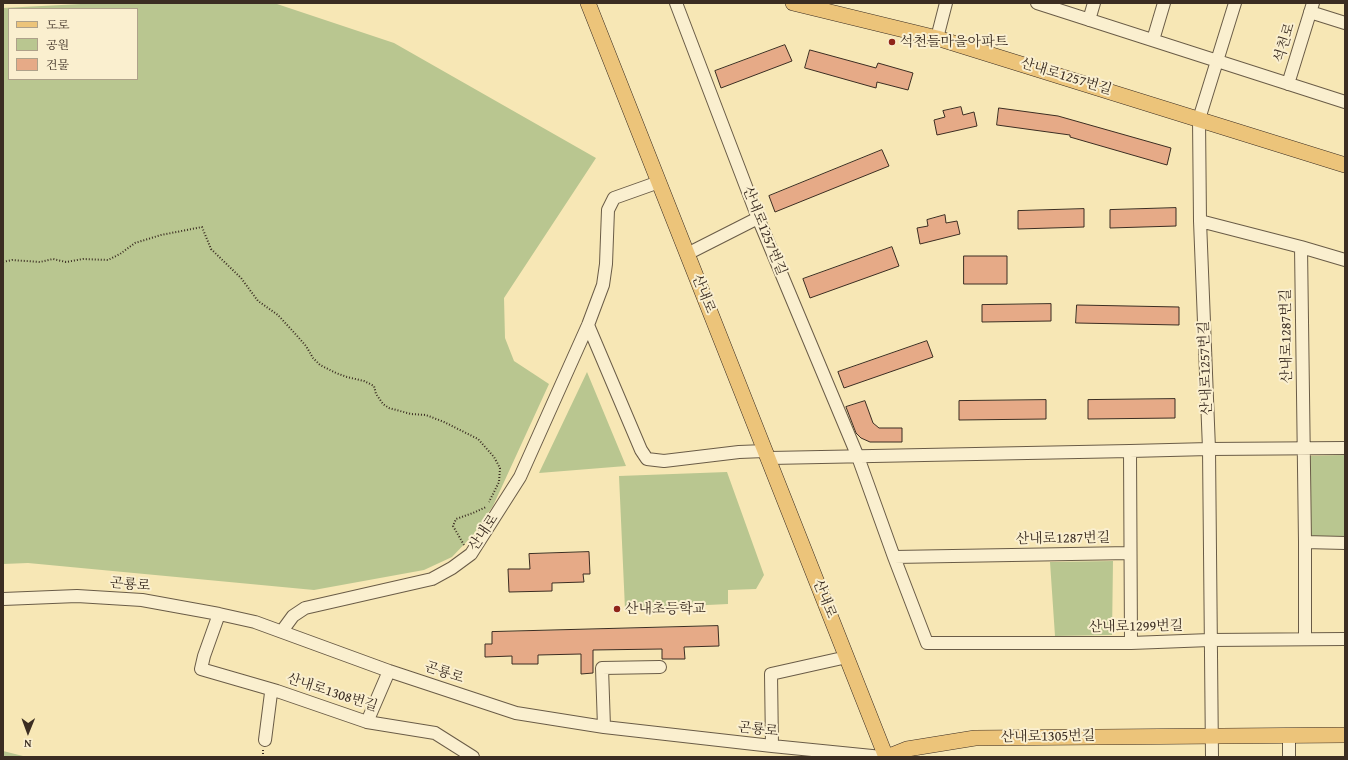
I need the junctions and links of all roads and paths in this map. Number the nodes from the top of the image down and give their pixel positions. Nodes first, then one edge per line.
1 (588, 3) edge
2 (676, 3) edge
3 (793, 3) edge
4 (946, 3) edge
5 (1037, 3) edge
6 (1094, 3) edge
7 (1164, 3) edge
8 (1235, 3) edge
9 (1312, 7) edge
10 (1089, 20) junction
11 (1345, 23) edge
12 (937, 38) junction
13 (1153, 40) junction
14 (1216, 61) junction
15 (1288, 84) junction
16 (1345, 102) edge
17 (1199, 119) junction
18 (1345, 165) edge
19 (659, 182) junction
20 (758, 218) junction
21 (1200, 221) junction
22 (1301, 247) junction
23 (687, 254) junction
24 (1345, 260) edge
25 (3, 262) edge
26 (588, 325) junction
27 (1304, 448) junction
28 (1345, 448) edge
29 (1208, 449) junction
30 (765, 451) junction
31 (1130, 451) junction
32 (858, 457) junction
33 (1305, 542) junction
34 (1345, 542) edge
35 (1130, 553) junction
36 (471, 554) junction
37 (894, 557) junction
38 (3, 599) edge
39 (219, 614) junction
40 (282, 631) junction
41 (1305, 639) junction
42 (1345, 639) edge
43 (1210, 640) junction
44 (1131, 643) junction
45 (847, 657) junction
46 (660, 667) dead end
47 (390, 671) junction
48 (270, 689) junction
49 (367, 722) junction
50 (604, 727) junction
51 (1289, 735) junction
52 (1345, 735) edge
53 (1211, 736) junction
54 (265, 740) dead end
55 (772, 746) junction
56 (473, 757) edge
57 (882, 757) edge
58 (887, 757) edge
59 (1212, 757) edge
60 (1289, 757) edge

1 - 19 main road, 산내로
2 - 20 street, 산내로1257번길
3 - 12 main road, 산내로1257번길
4 - 12 street
5 - 10 street, 석천로
6 - 10 street
7 - 13 street
8 - 14 street
9 - 11 street, 석천로
9 - 15 street, 석천로
10 - 13 street, 석천로
12 - 17 main road, 산내로1257번길
13 - 14 street, 석천로
14 - 15 street, 석천로
14 - 17 street
15 - 16 street, 석천로
17 - 18 main road, 산내로1257번길
17 - 21 street, 산내로1257번길
19 - 23 main road, 산내로
19 - 26 street, 산내로
20 - 23 street
20 - 32 street, 산내로1257번길
21 - 22 street
21 - 29 street, 산내로1257번길
22 - 24 street
22 - 27 street, 산내로1287번길
23 - 30 main road, 산내로
25 - 36 path
26 - 30 street
26 - 36 street, 산내로
27 - 28 street
27 - 29 street
27 - 33 street, 산내로1287번길
29 - 31 street
29 - 43 street
30 - 32 street
30 - 45 main road, 산내로
31 - 32 street
31 - 35 street, 산내로1287번길
32 - 37 street
33 - 34 street
33 - 41 street, 산내로1287번길
35 - 37 street, 산내로1287번길
35 - 44 street
36 - 40 street, 산내로
37 - 44 street, 산내로1299번길
38 - 39 street, 곤룡로
39 - 40 street, 곤룡로
39 - 48 street, 산내로1308번길
40 - 47 street, 곤룡로
41 - 42 street, 산내로1299번길
41 - 43 street, 산내로1299번길
43 - 44 street, 산내로1299번길
43 - 53 street
45 - 55 street
45 - 58 main road, 산내로
46 - 50 street
47 - 49 street
47 - 50 street, 곤룡로
48 - 49 street, 산내로1308번길
48 - 54 street
49 - 56 street, 산내로1308번길
50 - 55 street, 곤룡로
51 - 52 main road, 산내로1305번길
51 - 53 main road, 산내로1305번길
51 - 60 street
53 - 58 main road, 산내로1305번길
53 - 59 street
55 - 57 street, 곤룡로

